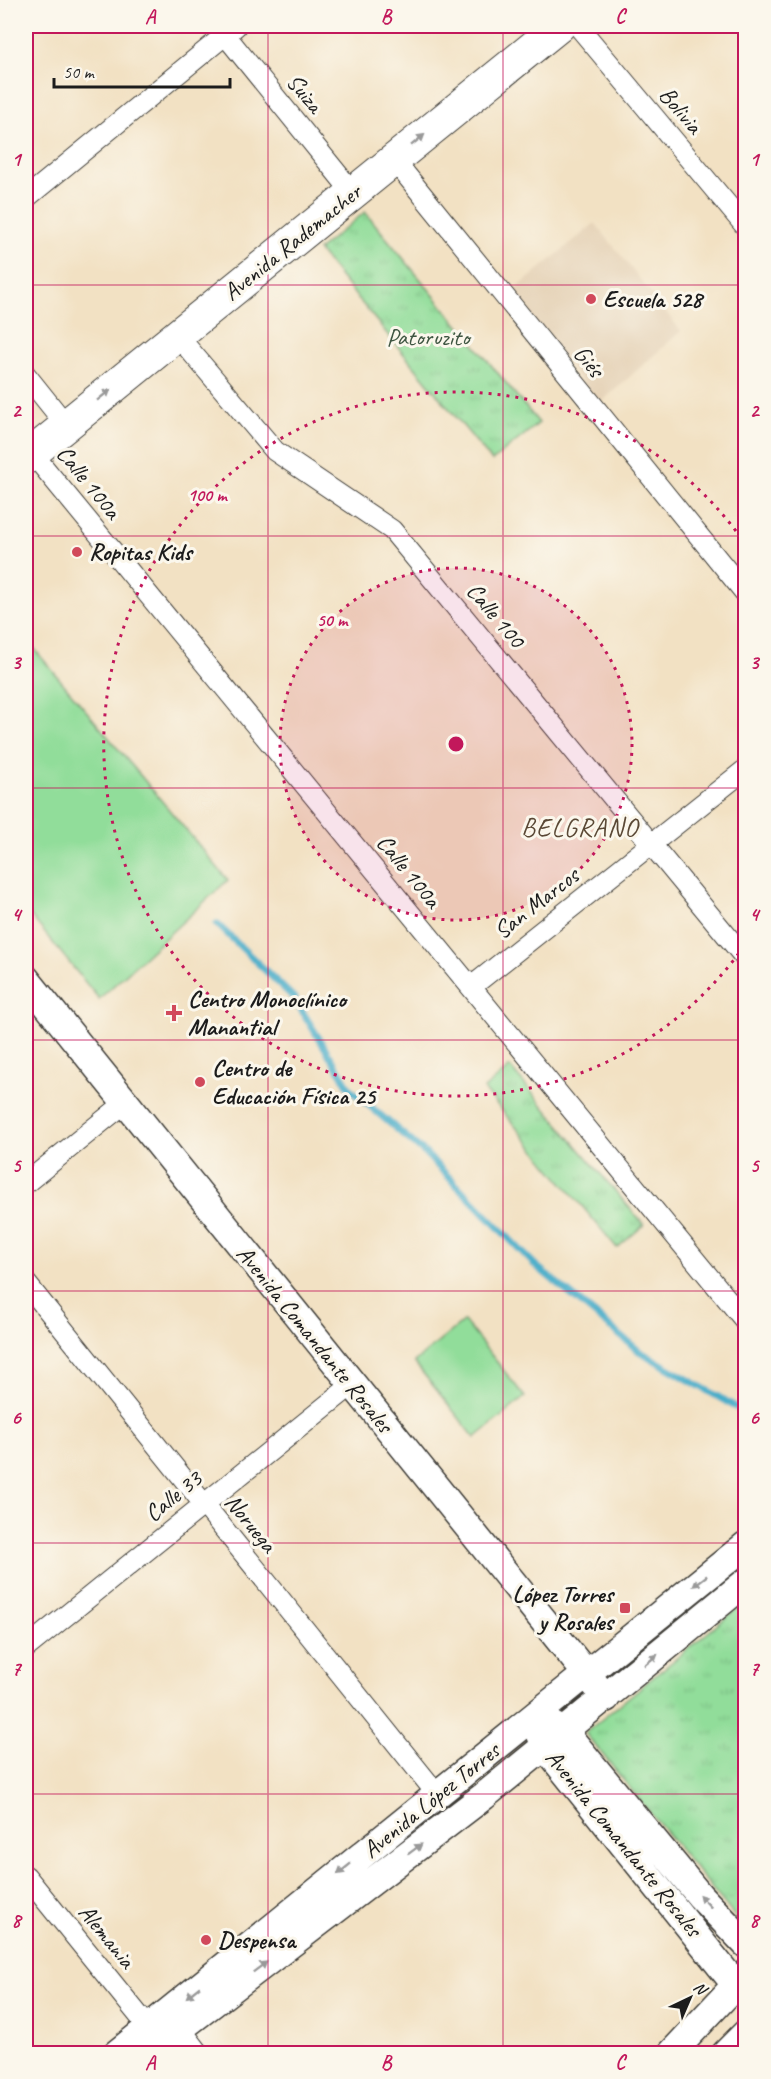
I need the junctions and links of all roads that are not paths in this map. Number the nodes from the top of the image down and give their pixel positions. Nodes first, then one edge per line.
1 (559, 26) edge
2 (578, 26) edge
3 (226, 28) edge
4 (394, 160) junction
5 (353, 193) junction
6 (26, 198) edge
7 (746, 226) edge
8 (177, 335) junction
9 (26, 375) edge
10 (66, 425) junction
11 (29, 456) edge
12 (746, 594) edge
13 (746, 769) edge
14 (652, 843) junction
15 (746, 960) edge
16 (26, 979) edge
17 (471, 987) junction
18 (125, 1103) junction
19 (26, 1182) edge
20 (26, 1283) edge
21 (746, 1322) edge
22 (353, 1384) junction
23 (204, 1504) junction
24 (746, 1545) edge
25 (746, 1582) edge
26 (26, 1648) edge
27 (587, 1675) junction
28 (606, 1698) junction
29 (535, 1717) junction
30 (555, 1739) junction
31 (437, 1794) junction
32 (26, 1876) edge
33 (746, 1944) edge
34 (740, 1979) edge
35 (180, 2028) junction
36 (746, 2033) edge
37 (148, 2041) edge
38 (116, 2054) edge
39 (200, 2054) edge
40 (671, 2054) edge
41 (726, 2054) edge

4 -> 1 main road, Avenida Rademacher
2 - 7 street, Bolivia
3 - 5 street, Suiza
3 - 6 street
4 - 5 main road, Avenida Rademacher
4 - 12 street, Giés
5 - 8 main road, Avenida Rademacher
10 -> 8 main road, Avenida Rademacher
8 - 14 street, Calle 100
9 - 10 street
10 - 11 main road, Avenida Rademacher
11 - 17 street, Calle 100a
13 - 14 street, San Marcos
14 - 15 street, Calle 100
14 - 17 street, San Marcos
16 - 18 main road, Avenida Comandante Rosales
17 - 21 street, Calle 100a
18 - 19 street
18 - 22 main road, Avenida Comandante Rosales
20 - 23 street, Noruega
22 - 23 street, Calle 33
22 - 27 main road, Avenida Comandante Rosales
23 - 26 street, Calle 33
23 - 31 street, Noruega
24 -> 27 main road, Avenida López Torres
28 -> 25 main road, Avenida López Torres
27 - 28 main road, Avenida Comandante Rosales
27 - 29 main road, Avenida López Torres
28 - 30 main road, Avenida López Torres
29 - 30 main road, Avenida Comandante Rosales
29 - 31 main road, Avenida López Torres
33 -> 30 main road, Avenida Comandante Rosales
30 - 34 main road, Avenida Comandante Rosales
35 -> 30 main road, Avenida López Torres
31 -> 37 main road, Avenida López Torres
32 - 37 street, Alemania
34 - 40 main road
35 - 37 main road, Avenida López Torres
35 - 39 street
36 - 41 main road
37 - 38 main road, Avenida López Torres

